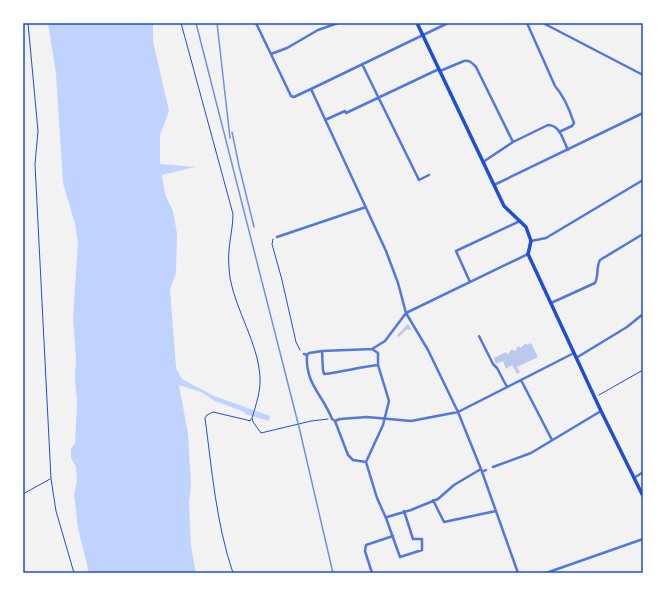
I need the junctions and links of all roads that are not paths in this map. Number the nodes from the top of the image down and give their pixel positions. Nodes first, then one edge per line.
1 (256, 23) edge
2 (338, 23) edge
3 (417, 23) edge
4 (448, 23) edge
5 (527, 23) edge
6 (543, 23) edge
7 (423, 35) junction
8 (271, 54) junction
9 (362, 64) junction
10 (439, 70) junction
11 (643, 75) edge
12 (311, 89) junction
13 (379, 98) junction
14 (643, 113) edge
15 (326, 120) junction
16 (559, 132) junction
17 (513, 142) junction
18 (568, 150) junction
19 (483, 162) junction
20 (429, 175) dead end
21 (643, 180) edge
22 (494, 185) junction
23 (366, 207) junction
24 (520, 221) junction
25 (643, 234) edge
26 (277, 237) road end
27 (531, 241) junction
28 (528, 254) junction
29 (470, 282) junction
30 (551, 303) junction
31 (406, 313) junction
32 (643, 314) edge
33 (480, 336) dead end
34 (372, 349) junction
35 (322, 351) junction
36 (574, 353) junction
37 (576, 358) junction
38 (378, 365) junction
39 (521, 380) junction
40 (507, 387) junction
41 (601, 410) junction
42 (458, 412) junction
43 (385, 418) junction
44 (335, 421) junction
45 (552, 440) junction
46 (366, 462) junction
47 (493, 467) dead end
48 (482, 470) junction
49 (486, 470) dead end
50 (643, 472) edge
51 (634, 478) junction
52 (643, 496) edge
53 (433, 500) junction
54 (404, 511) junction
55 (496, 511) junction
56 (386, 518) junction
57 (393, 536) junction
58 (643, 539) edge
59 (372, 573) edge
60 (518, 573) edge
61 (546, 573) edge

1 - 8 street
2 - 8 street
3 - 7 main road
4 - 7 street
5 - 16 street
6 - 11 street
7 - 9 street
7 - 10 main road
8 - 12 street
9 - 12 street
9 - 13 street
10 - 13 street
10 - 17 street
10 - 19 main road
12 - 15 street
13 - 15 street
13 - 20 street
14 - 18 street
15 - 23 street
16 - 17 street
16 - 18 street
17 - 19 street
18 - 22 street
19 - 22 main road
21 - 27 street
22 - 24 main road
23 - 26 street
23 - 31 street
24 - 27 main road
24 - 29 street
25 - 30 street
27 - 28 main road
28 - 29 street
28 - 30 main road
29 - 31 street
30 - 36 main road
31 - 34 street
31 - 42 street
32 - 37 street
33 - 40 street
34 - 35 street
34 - 38 street
35 - 38 street
35 - 44 street
36 - 37 main road
36 - 39 street
37 - 41 main road
38 - 43 street
39 - 40 street
39 - 45 street
40 - 42 street
41 - 45 street
41 - 51 main road
42 - 43 street
42 - 48 street
43 - 44 street
43 - 46 street
44 - 46 street
45 - 47 street
46 - 56 street
48 - 49 street
48 - 53 street
48 - 55 street
50 - 51 street
51 - 52 main road
53 - 54 street
53 - 55 street
54 - 56 street
54 - 57 street
55 - 60 street
56 - 57 street
57 - 59 street
58 - 61 street

